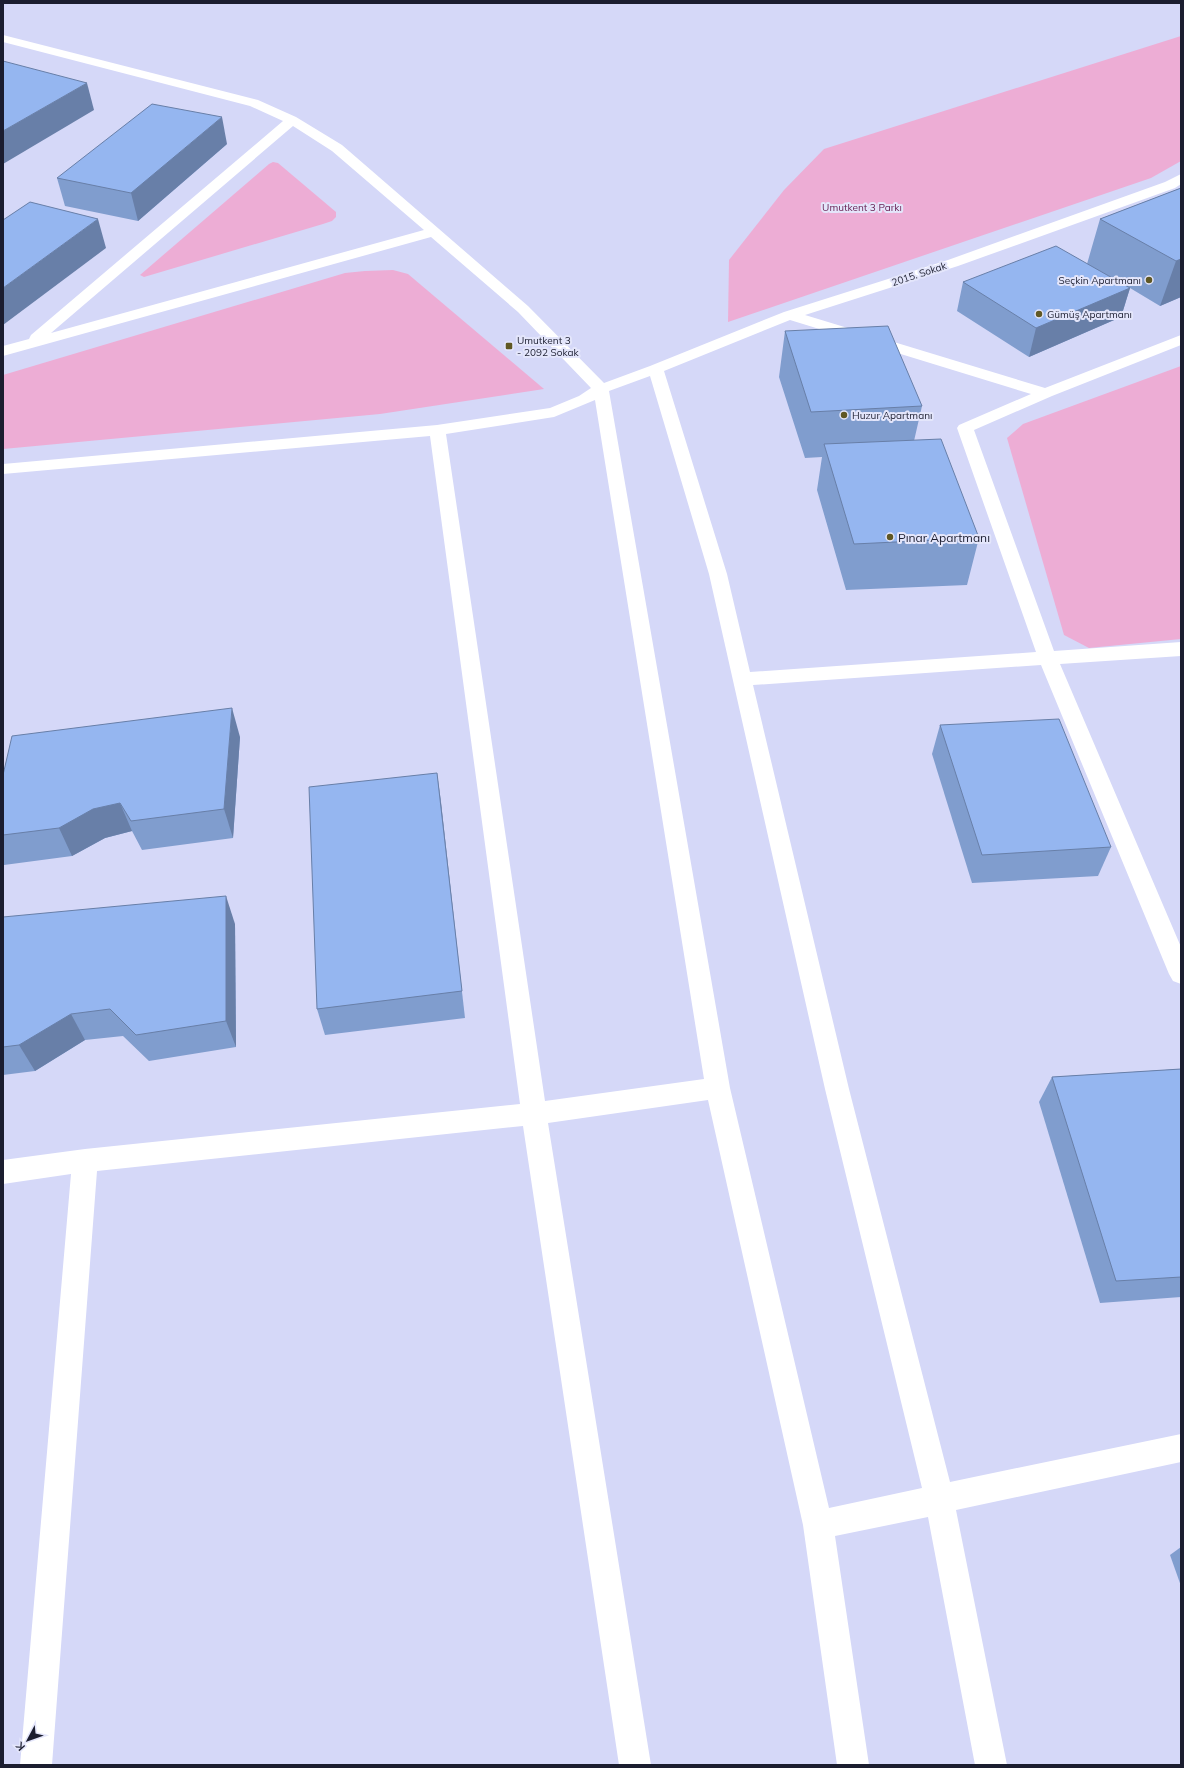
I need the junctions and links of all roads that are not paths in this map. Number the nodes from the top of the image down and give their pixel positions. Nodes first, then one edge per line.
1 (3, 38) edge
2 (292, 120) junction
3 (1181, 178) edge
4 (433, 232) junction
5 (789, 315) junction
6 (1181, 340) edge
7 (30, 342) junction
8 (3, 351) edge
9 (656, 370) junction
10 (601, 389) junction
11 (1046, 393) junction
12 (437, 430) junction
13 (3, 469) edge
14 (1181, 649) edge
15 (1047, 657) junction
16 (742, 679) junction
17 (1181, 974) edge
18 (718, 1088) junction
19 (534, 1114) junction
20 (85, 1161) junction
21 (3, 1172) edge
22 (1181, 1448) edge
23 (938, 1498) junction
24 (818, 1525) junction
25 (36, 1765) edge
26 (635, 1765) edge
27 (853, 1765) edge
28 (991, 1765) edge

1 - 2 street
2 - 4 street
2 - 7 street
3 - 5 street, 2015. Sokak
4 - 7 street
4 - 10 street
5 - 9 street, 2015. Sokak
5 - 11 street
6 - 11 street
7 - 8 street
9 - 10 street, 2015. Sokak
9 - 16 street
10 - 12 street, 2015. Sokak
10 - 18 street
11 - 15 street
12 - 13 street, 2015. Sokak
12 - 19 street
14 - 15 street
15 - 16 street
15 - 17 street
16 - 23 street
18 - 19 street
18 - 24 street
19 - 20 street
19 - 26 street
20 - 21 street
20 - 25 street
22 - 23 street
23 - 24 street
23 - 28 street
24 - 27 street

